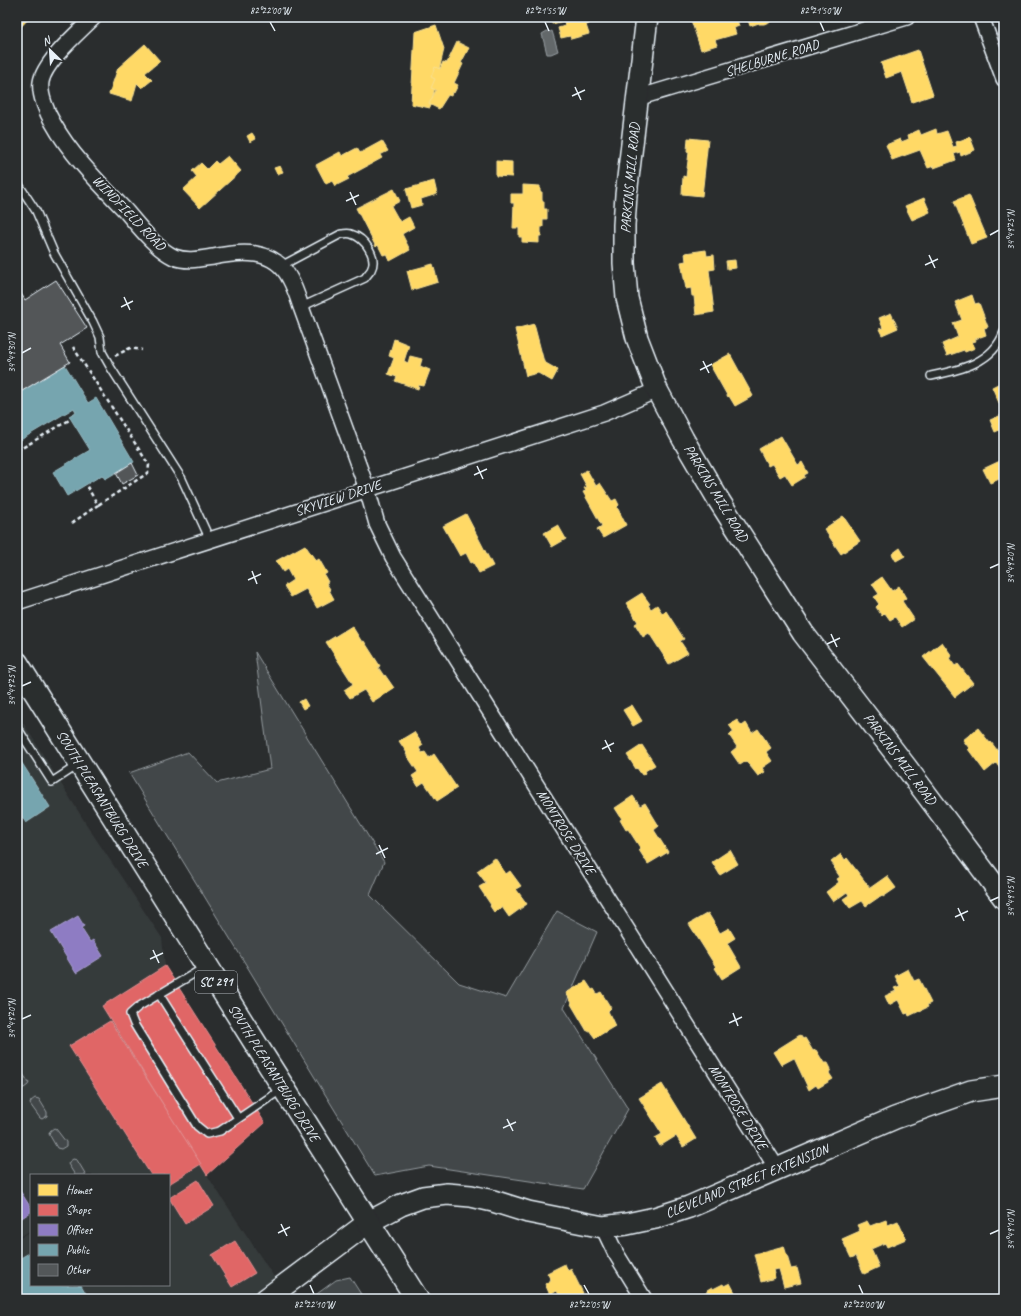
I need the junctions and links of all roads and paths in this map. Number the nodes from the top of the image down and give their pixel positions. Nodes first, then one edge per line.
1 (94, 17) edge
2 (647, 17) edge
3 (907, 17) edge
4 (981, 17) edge
5 (1004, 79) edge
6 (637, 98) junction
7 (17, 182) edge
8 (281, 266) junction
9 (301, 307) junction
10 (1004, 332) edge
11 (73, 347) dead end
12 (142, 350) dead end
13 (113, 358) dead end
14 (932, 376) dead end
15 (657, 390) junction
16 (71, 419) dead end
17 (17, 451) edge
18 (86, 485) dead end
19 (367, 489) junction
20 (98, 505) junction
21 (72, 523) dead end
22 (210, 540) junction
23 (17, 602) edge
24 (17, 663) edge
25 (20, 732) dead end
26 (80, 764) junction
27 (1004, 898) edge
28 (207, 966) junction
29 (159, 994) junction
30 (1004, 1086) edge
31 (283, 1088) junction
32 (238, 1118) junction
33 (778, 1170) junction
34 (369, 1222) junction
35 (603, 1227) junction
36 (266, 1299) edge
37 (417, 1299) edge
38 (644, 1299) edge

1 - 8 street, WINDFIELD ROAD
2 - 6 street, PARKINS MILL ROAD
3 - 6 street, SHELBURNE ROAD
4 - 5 street
6 - 15 street, PARKINS MILL ROAD
7 - 22 lane
8 - 9 street, WINDFIELD ROAD
8 - 9 lane
9 - 19 street, WINDFIELD ROAD
10 - 14 lane
11 - 20 path
12 - 13 path
15 - 19 street, SKYVIEW DRIVE
15 - 27 street, PARKINS MILL ROAD
16 - 17 path
18 - 20 path
19 - 22 street, SKYVIEW DRIVE
19 - 33 street, MONTROSE DRIVE
20 - 21 path
22 - 23 street, SKYVIEW DRIVE
24 - 26 main road, SOUTH PLEASANTBURG DRIVE / SC 291
25 - 26 lane
26 - 28 main road, SOUTH PLEASANTBURG DRIVE / SC 291
28 - 29 lane
28 - 31 main road, SOUTH PLEASANTBURG DRIVE / SC 291
29 - 32 lane
29 - 32 lane
30 - 33 street, CLEVELAND STREET EXTENSION
31 - 32 lane
31 - 34 main road, SOUTH PLEASANTBURG DRIVE / SC 291
33 - 35 street, CLEVELAND STREET EXTENSION
34 - 35 street, CLEVELAND STREET EXTENSION
34 - 36 street, CLEVELAND STREET EXTENSION
34 - 37 main road, SOUTH PLEASANTBURG DRIVE / SC 291
35 - 38 street

